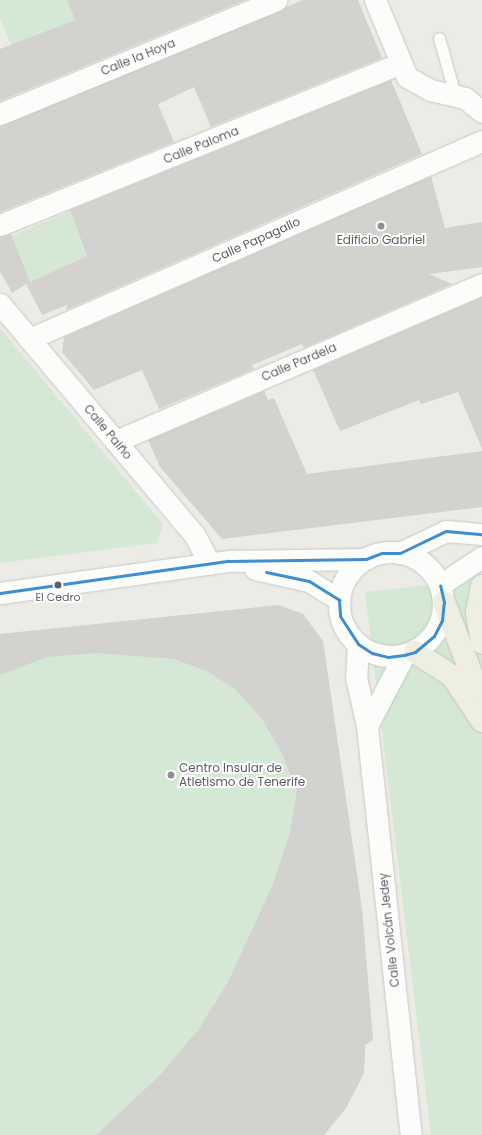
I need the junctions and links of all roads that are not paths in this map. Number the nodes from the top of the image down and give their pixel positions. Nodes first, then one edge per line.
1 (276, 0) edge
2 (376, 0) edge
3 (439, 38) dead end
4 (401, 63) junction
5 (455, 95) junction
6 (482, 112) edge
7 (0, 114) edge
8 (482, 141) edge
9 (0, 225) edge
10 (482, 284) edge
11 (0, 304) edge
12 (29, 339) junction
13 (116, 441) junction
14 (482, 534) edge
15 (400, 553) junction
16 (482, 556) edge
17 (366, 559) junction
18 (220, 563) junction
19 (482, 586) edge
20 (0, 593) edge
21 (442, 594) junction
22 (339, 600) junction
23 (482, 643) edge
24 (358, 644) junction
25 (410, 653) junction
26 (482, 702) edge
27 (482, 721) edge
28 (367, 726) junction
29 (411, 1135) edge

1 - 7 street, Calle la Hoya
2 - 4 street
3 - 5 lane
4 - 5 street
4 - 9 street, Calle Paloma
5 - 6 street
8 - 12 street, Calle Papagallo
10 - 13 street, Calle Pardela
11 - 12 street, Calle Paiño
12 - 13 street, Calle Paiño
13 - 18 street, Calle Paiño
14 - 15 street
15 - 17 street
15 - 21 street
16 - 21 street
17 - 18 street
17 - 22 street
18 - 20 street
18 - 22 street
19 - 23 highway
21 - 25 street
21 - 26 highway
22 - 24 street
24 - 25 street
24 - 28 street, Calle Volcán Jedey
25 - 27 highway
25 - 28 street
28 - 29 street, Calle Volcán Jedey

